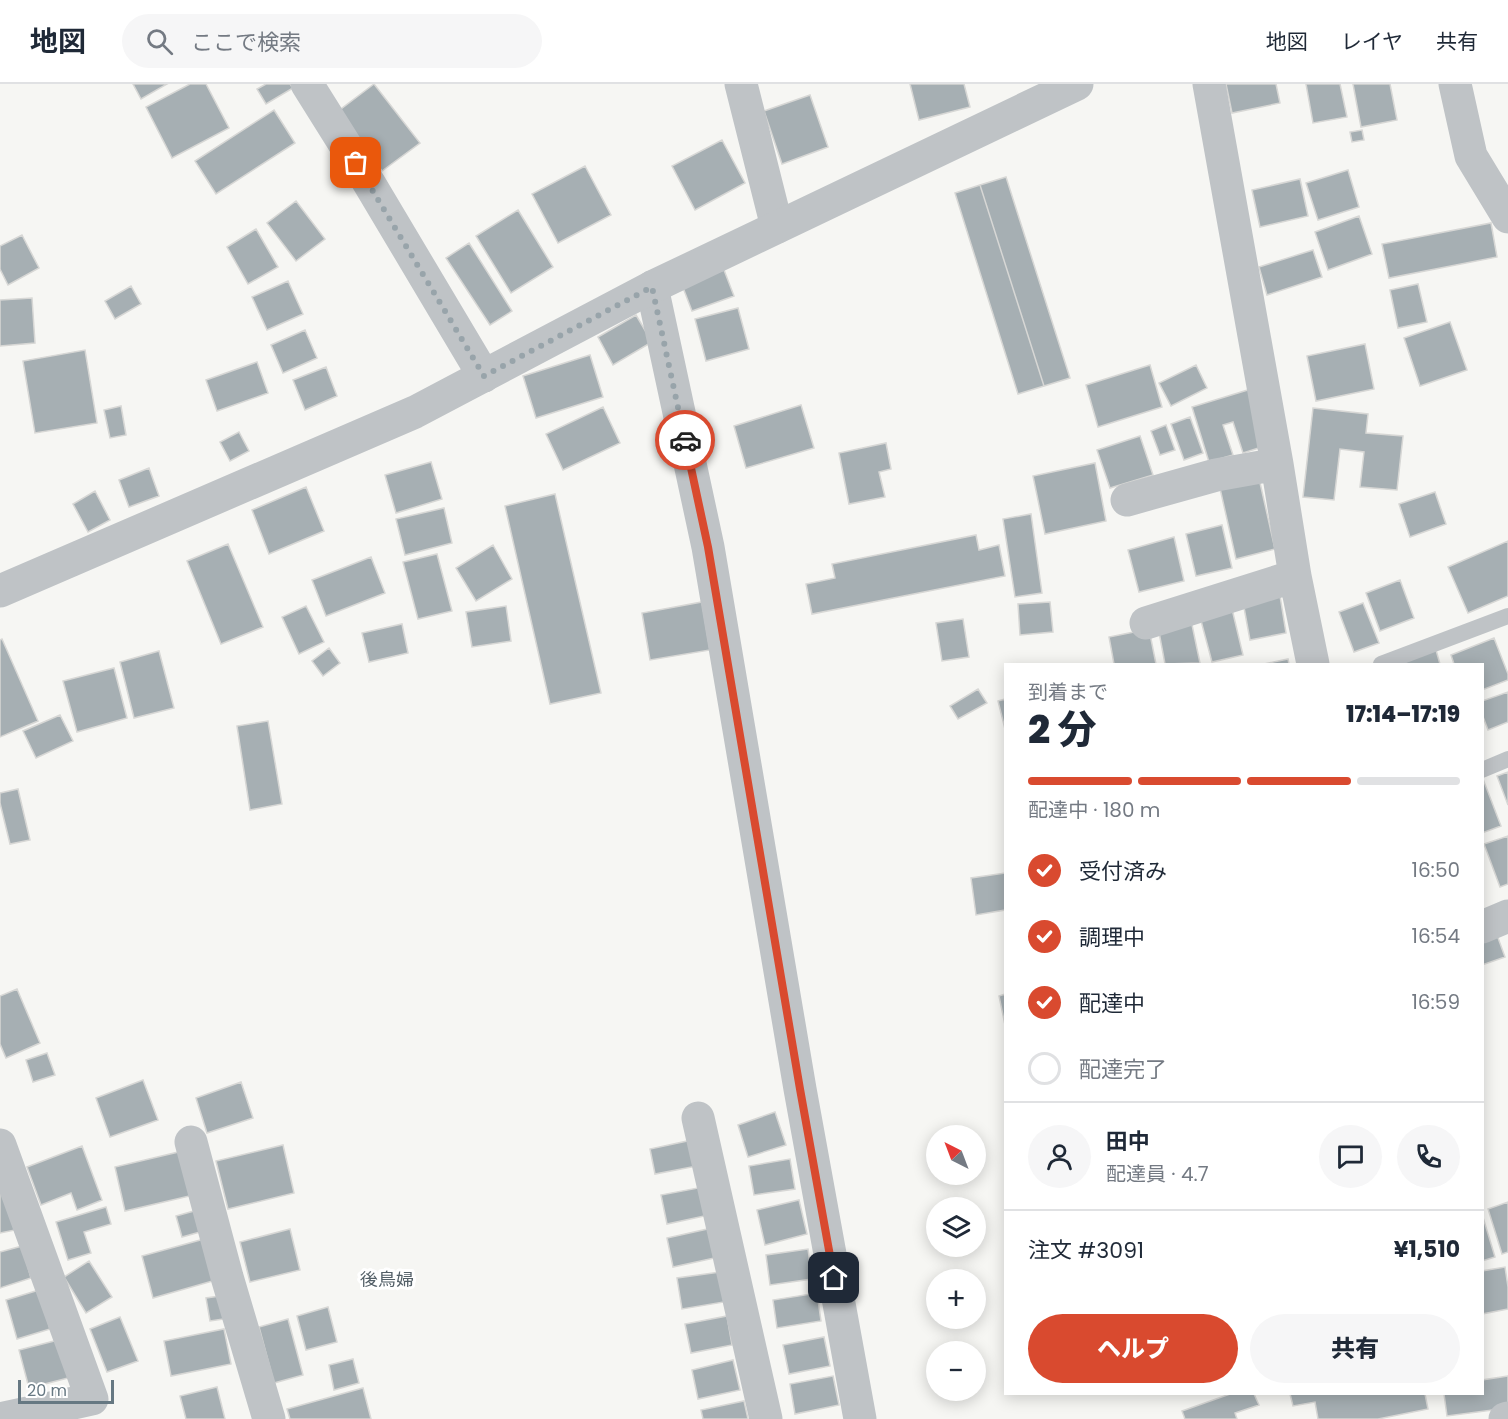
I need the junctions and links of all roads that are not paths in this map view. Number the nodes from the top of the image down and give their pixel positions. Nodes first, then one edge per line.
1 (307, 84) edge
2 (741, 84) edge
3 (1077, 84) edge
4 (1209, 84) edge
5 (1455, 84) edge
6 (1508, 217) edge
7 (777, 227) junction
8 (652, 287) junction
9 (484, 376) junction
10 (1277, 464) junction
11 (1127, 500) dead end
12 (1295, 576) junction
13 (0, 591) edge
14 (1508, 616) edge
15 (1146, 623) dead end
16 (1313, 663) edge
17 (1384, 663) edge
18 (1508, 759) edge
19 (1484, 769) edge
20 (1508, 916) edge
21 (1484, 926) edge
22 (698, 1118) dead end
23 (191, 1142) dead end
24 (0, 1144) edge
25 (0, 1419) edge
26 (269, 1419) edge
27 (766, 1419) edge
28 (860, 1419) edge

1 - 9 street
2 - 7 street
3 - 7 street
4 - 10 street
5 - 6 street
7 - 8 street
8 - 9 street
8 - 28 street
9 - 13 street
10 - 11 street
10 - 12 street
12 - 15 street
12 - 16 street
14 - 17 lane
18 - 19 lane
20 - 21 street
22 - 27 street
23 - 26 street
24 - 25 street

